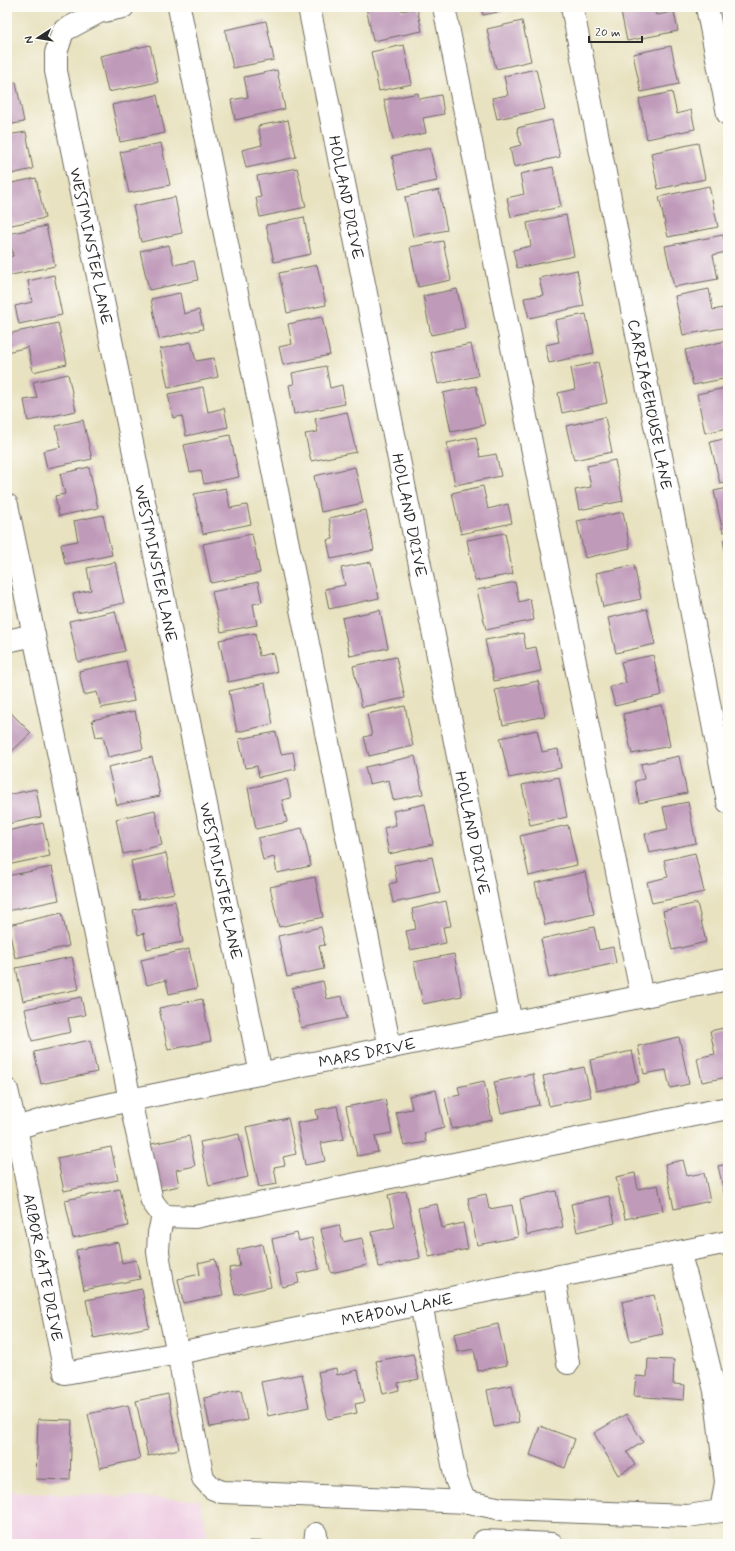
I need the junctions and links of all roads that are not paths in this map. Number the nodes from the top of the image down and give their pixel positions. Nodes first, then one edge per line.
1 (123, 7) edge
2 (180, 7) edge
3 (309, 7) edge
4 (444, 7) edge
5 (572, 7) edge
6 (707, 7) edge
7 (728, 114) edge
8 (7, 509) edge
9 (34, 635) junction
10 (7, 641) edge
11 (728, 802) edge
12 (728, 979) edge
13 (642, 997) junction
14 (511, 1023) junction
15 (390, 1048) junction
16 (261, 1074) junction
17 (7, 1090) edge
18 (130, 1100) junction
19 (728, 1108) edge
20 (11, 1130) edge
21 (163, 1216) junction
22 (728, 1242) edge
23 (679, 1252) junction
24 (554, 1277) junction
25 (421, 1304) junction
26 (178, 1353) junction
27 (568, 1363) dead end
28 (65, 1373) joint
29 (468, 1502) junction
30 (484, 1544) edge
31 (552, 1544) edge

1 - 16 street, WESTMINSTER LANE
2 - 15 street
3 - 14 street, HOLLAND DRIVE
4 - 13 street
5 - 11 street, CARRIAGEHOUSE LANE
6 - 7 street
8 - 9 street
9 - 10 street
9 - 18 street
12 - 13 street, MARS DRIVE
13 - 14 street, MARS DRIVE
14 - 15 street, MARS DRIVE
15 - 16 street, MARS DRIVE
16 - 18 street, MARS DRIVE
17 - 20 street, ARBOR GATE DRIVE
18 - 20 street, MARS DRIVE
18 - 21 street
19 - 21 street
20 - 28 street, ARBOR GATE DRIVE
21 - 26 street
22 - 23 street, MEADOW LANE
23 - 24 street, MEADOW LANE
23 - 29 street
24 - 25 street, MEADOW LANE
24 - 27 street
25 - 26 street, MEADOW LANE
25 - 29 street
26 - 28 street, MEADOW LANE
26 - 29 street
30 - 31 street

